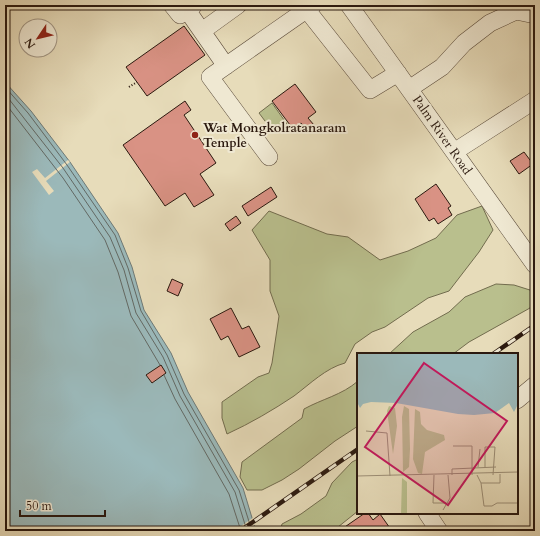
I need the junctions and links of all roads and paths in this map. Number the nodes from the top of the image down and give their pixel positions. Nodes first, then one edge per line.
1 (238, 5) edge
2 (349, 5) edge
3 (185, 7) edge
4 (308, 7) edge
5 (535, 15) edge
6 (202, 31) junction
7 (226, 66) junction
8 (398, 73) junction
9 (137, 82) dead end
10 (129, 88) dead end
11 (409, 89) junction
12 (535, 100) edge
13 (454, 152) junction
14 (269, 157) dead end
15 (535, 265) edge
16 (535, 385) edge
17 (518, 399) edge
18 (428, 514) edge
19 (439, 531) edge

1 - 6 street
2 - 8 street, Palm River Road
3 - 6 street
4 - 7 street
4 - 8 street
5 - 11 street
6 - 7 street
7 - 14 street
8 - 11 street, Palm River Road
9 - 10 path
11 - 13 street, Palm River Road
12 - 13 street
13 - 15 street, Palm River Road
16 - 17 street
18 - 19 street

